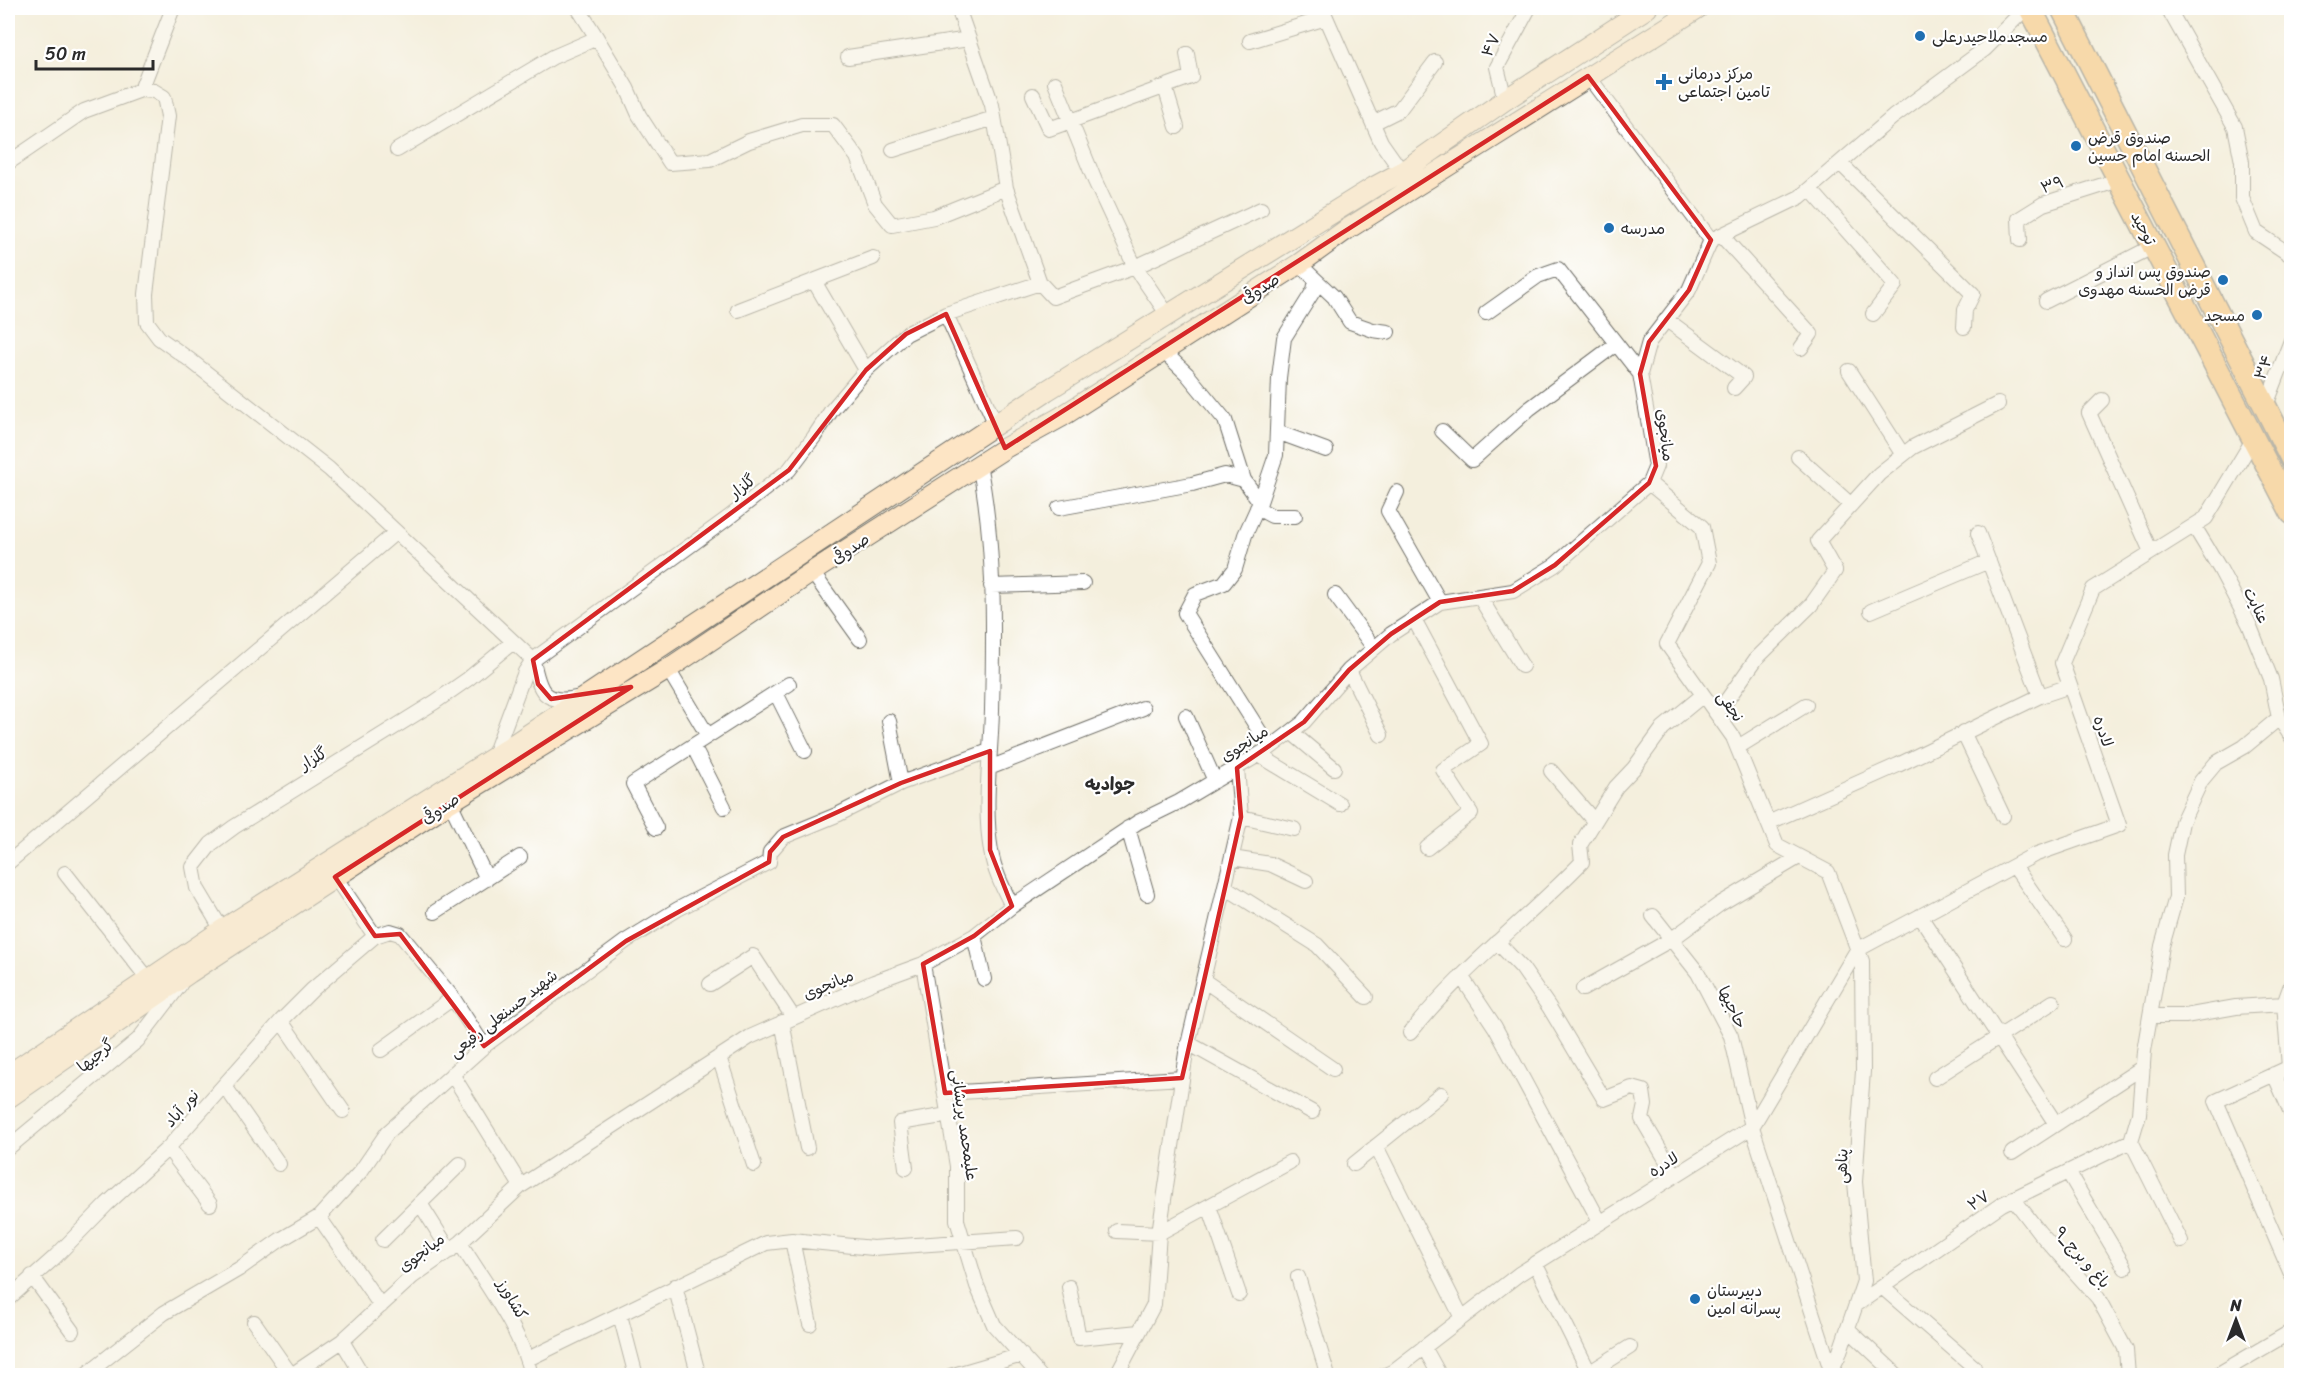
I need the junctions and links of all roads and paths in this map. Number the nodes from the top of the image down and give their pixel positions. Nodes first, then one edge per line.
1 (173, 8) edge
2 (578, 8) edge
3 (958, 8) edge
4 (1529, 8) edge
5 (1647, 8) edge
6 (1698, 8) edge
7 (2028, 8) edge
8 (2062, 8) edge
9 (2168, 8) edge
10 (1324, 13) edge
11 (597, 38) junction
12 (969, 39) junction
13 (1250, 41) dead end
14 (1187, 54) dead end
15 (848, 57) dead end
16 (1435, 62) dead end
17 (1588, 76) junction
18 (1055, 83) dead end
19 (1165, 87) junction
20 (141, 90) junction
21 (1033, 95) dead end
22 (1505, 100) junction
23 (994, 118) junction
24 (1070, 122) junction
25 (1373, 123) junction
26 (1177, 127) dead end
27 (397, 150) dead end
28 (893, 150) dead end
29 (8, 163) edge
30 (1840, 163) junction
31 (1402, 172) junction
32 (2119, 180) junction
33 (1006, 188) junction
34 (1810, 189) junction
35 (1261, 209) dead end
36 (1716, 238) junction
37 (2020, 240) dead end
38 (2154, 246) junction
39 (2292, 256) edge
40 (873, 258) dead end
41 (1299, 264) junction
42 (1135, 267) junction
43 (1316, 280) junction
44 (814, 281) junction
45 (1040, 283) junction
46 (2046, 302) dead end
47 (738, 310) dead end
48 (1486, 313) dead end
49 (946, 314) junction
50 (1873, 314) dead end
51 (1168, 315) junction
52 (1667, 320) junction
53 (1964, 327) dead end
54 (1388, 332) dead end
55 (2292, 338) edge
56 (1616, 344) junction
57 (1801, 348) dead end
58 (1162, 350) junction
59 (866, 370) junction
60 (1849, 371) dead end
61 (1640, 374) junction
62 (1734, 388) dead end
63 (2102, 400) dead end
64 (1998, 404) dead end
65 (2265, 408) junction
66 (996, 425) junction
67 (1442, 431) dead end
68 (1277, 432) junction
69 (2254, 438) junction
70 (970, 442) junction
71 (1005, 448) junction
72 (1326, 450) dead end
73 (1903, 455) junction
74 (1798, 457) dead end
75 (2292, 459) edge
76 (979, 464) junction
77 (1244, 480) junction
78 (1649, 483) junction
79 (1397, 492) dead end
80 (1259, 505) junction
81 (1851, 505) junction
82 (1059, 508) dead end
83 (2292, 513) edge
84 (1295, 516) dead end
85 (2194, 526) junction
86 (395, 533) junction
87 (1978, 533) dead end
88 (2151, 552) junction
89 (1989, 561) junction
90 (812, 572) junction
91 (1083, 583) dead end
92 (991, 586) junction
93 (1335, 595) dead end
94 (1479, 596) junction
95 (1440, 602) junction
96 (1871, 611) dead end
97 (1414, 619) junction
98 (860, 639) dead end
99 (513, 642) junction
100 (1374, 648) junction
101 (533, 660) junction
102 (1522, 666) dead end
103 (668, 669) junction
104 (1349, 670) junction
105 (789, 684) dead end
106 (2070, 686) junction
107 (776, 693) junction
108 (590, 694) junction
109 (1703, 694) junction
110 (2040, 696) junction
111 (1806, 705) dead end
112 (1143, 708) dead end
113 (1717, 714) junction
114 (1186, 716) dead end
115 (2279, 718) junction
116 (889, 720) dead end
117 (1291, 732) junction
118 (1963, 732) junction
119 (1381, 735) dead end
120 (708, 736) junction
121 (2292, 738) edge
122 (693, 746) junction
123 (1738, 747) junction
124 (989, 751) junction
125 (1265, 751) junction
126 (805, 752) dead end
127 (493, 758) junction
128 (989, 768) junction
129 (1237, 768) junction
130 (1334, 768) dead end
131 (1551, 771) dead end
132 (1215, 781) junction
133 (901, 783) junction
134 (450, 802) junction
135 (1340, 804) dead end
136 (723, 807) dead end
137 (2003, 816) dead end
138 (1241, 817) junction
139 (1594, 820) junction
140 (1768, 823) junction
141 (657, 828) dead end
142 (1128, 828) junction
143 (1294, 829) dead end
144 (1427, 848) dead end
145 (520, 857) dead end
146 (1799, 857) junction
147 (1232, 858) junction
148 (8, 863) edge
149 (2014, 866) junction
150 (65, 873) dead end
151 (335, 877) junction
152 (487, 879) junction
153 (1306, 881) dead end
154 (1225, 887) junction
155 (1147, 894) dead end
156 (1012, 906) junction
157 (435, 912) dead end
158 (1653, 916) dead end
159 (1920, 916) junction
160 (222, 930) junction
161 (375, 936) junction
162 (974, 936) junction
163 (1672, 939) junction
164 (2065, 939) dead end
165 (1497, 942) junction
166 (1857, 950) junction
167 (924, 964) junction
168 (189, 973) junction
169 (1461, 976) junction
170 (984, 979) dead end
171 (149, 980) junction
172 (1203, 980) junction
173 (2292, 982) edge
174 (710, 984) dead end
175 (1583, 989) dead end
176 (1366, 997) dead end
177 (453, 998) junction
178 (2053, 1002) dead end
179 (2284, 1005) junction
180 (2151, 1016) junction
181 (788, 1019) junction
182 (280, 1021) junction
183 (1410, 1033) dead end
184 (1999, 1037) junction
185 (1188, 1043) junction
186 (484, 1046) junction
187 (381, 1050) dead end
188 (719, 1058) junction
189 (2290, 1066) edge
190 (2143, 1067) junction
191 (1333, 1069) dead end
192 (452, 1074) junction
193 (2274, 1074) junction
194 (8, 1075) edge
195 (1935, 1077) dead end
196 (1182, 1078) junction
197 (224, 1085) junction
198 (945, 1093) junction
199 (1441, 1094) dead end
200 (8, 1098) edge
201 (343, 1111) dead end
202 (1312, 1112) dead end
203 (948, 1115) junction
204 (2292, 1116) edge
205 (2056, 1124) junction
206 (1752, 1127) junction
207 (2131, 1141) junction
208 (1376, 1146) junction
209 (8, 1148) edge
210 (168, 1148) junction
211 (807, 1148) dead end
212 (2012, 1153) dead end
213 (1290, 1162) dead end
214 (279, 1164) dead end
215 (460, 1164) dead end
216 (1354, 1164) dead end
217 (754, 1165) dead end
218 (906, 1168) dead end
219 (2068, 1172) junction
220 (1675, 1175) junction
221 (521, 1186) junction
222 (2013, 1198) junction
223 (210, 1204) dead end
224 (421, 1204) junction
225 (1209, 1206) junction
226 (319, 1217) junction
227 (1600, 1222) junction
228 (1117, 1231) dead end
229 (1159, 1233) junction
230 (1017, 1238) dead end
231 (383, 1240) dead end
232 (792, 1240) junction
233 (2181, 1241) dead end
234 (963, 1242) junction
235 (455, 1247) junction
236 (1535, 1263) junction
237 (2125, 1268) dead end
238 (32, 1276) junction
239 (2292, 1276) edge
240 (1298, 1277) dead end
241 (675, 1286) junction
242 (1069, 1287) dead end
243 (1882, 1287) junction
244 (1239, 1294) dead end
245 (8, 1299) edge
246 (1856, 1305) junction
247 (381, 1306) junction
248 (620, 1315) junction
249 (1462, 1318) junction
250 (254, 1322) dead end
251 (810, 1324) dead end
252 (1848, 1329) junction
253 (72, 1331) dead end
254 (2292, 1331) edge
255 (1139, 1332) junction
256 (342, 1341) junction
257 (1424, 1347) junction
258 (1629, 1347) dead end
259 (1022, 1355) junction
260 (528, 1359) junction
261 (1974, 1367) dead end
262 (698, 1373) dead end
263 (1829, 1373) edge
264 (1588, 1374) edge
265 (290, 1375) edge
266 (84, 1376) edge
267 (363, 1376) edge
268 (531, 1376) edge
269 (636, 1376) edge
270 (950, 1376) edge
271 (1040, 1376) edge
272 (1116, 1376) edge
273 (1328, 1376) edge
274 (1383, 1376) edge
275 (1440, 1376) edge
276 (1899, 1376) edge
277 (2128, 1376) edge
278 (2215, 1376) edge

1 - 20 street
2 - 11 street
3 - 12 street
4 - 22 street, ۴۷
5 - 22 main road, صدوقی
6 - 17 main road, صدوقی
7 - 30 street
7 - 32 main road, توحید
8 - 65 main road, توحید
9 - 39 street
10 - 13 street
10 - 25 street
11 - 27 street
11 - 33 street
12 - 15 street
12 - 23 street
14 - 19 street
16 - 25 street
17 - 36 street
17 - 41 main road, صدوقی
18 - 24 street
19 - 24 street
19 - 26 street
20 - 29 street
20 - 86 street
21 - 24 street
22 - 31 main road, صدوقی
23 - 28 street
23 - 33 street
24 - 42 street
25 - 31 street
30 - 34 street
30 - 53 street
31 - 51 main road, صدوقی
32 - 37 street, ۳۹
32 - 38 main road, توحید
33 - 45 street
34 - 36 street
34 - 50 street
35 - 42 street
36 - 52 street, میانجوی
36 - 57 street
38 - 46 street
38 - 69 main road, توحید
40 - 44 street
41 - 43 street
41 - 58 main road, صدوقی
42 - 45 street
42 - 51 street
43 - 54 street
43 - 68 street
44 - 47 street
44 - 59 street
45 - 49 street, گلزار
48 - 56 street
49 - 59 street, گلزار
49 - 66 street
51 - 66 main road, صدوقی
52 - 61 street, میانجوی
52 - 62 street
55 - 65 street, ۳۴
56 - 61 street
56 - 67 street
58 - 71 main road, صدوقی
58 - 77 street
59 - 101 street, گلزار
60 - 73 street
61 - 78 street, میانجوی
63 - 88 street
64 - 73 street
65 - 75 main road, توحید
66 - 70 main road, صدوقی
66 - 71 main road
68 - 72 street
68 - 80 street
69 - 83 main road, توحید
69 - 85 street, لادره
70 - 76 main road
70 - 108 main road, صدوقی
71 - 76 main road, صدوقی
73 - 81 street
74 - 81 street
76 - 90 main road, صدوقی
76 - 92 street
77 - 80 street
77 - 82 street
78 - 94 street, میانجوی
78 - 109 street, نجفی
79 - 95 street
80 - 84 street
80 - 125 street
81 - 113 street
85 - 88 street, لادره
85 - 115 street, عنایت
86 - 99 street
86 - 148 street
87 - 89 street
88 - 106 street, لادره
89 - 96 street
89 - 110 street
90 - 98 street
90 - 103 main road, صدوقی
91 - 92 street
92 - 124 street
93 - 100 street
94 - 95 street, میانجوی
94 - 102 street
95 - 97 street, میانجوی
97 - 100 street, میانجوی
97 - 144 street
99 - 101 street
99 - 160 street, گلزار
100 - 104 street, میانجوی
101 - 108 street
101 - 127 street
103 - 120 street
103 - 134 main road, صدوقی
104 - 117 street, میانجوی
104 - 119 street
105 - 107 street
106 - 110 street
106 - 149 street, لادره
107 - 120 street
107 - 126 street
108 - 127 main road, صدوقی
109 - 113 street, نجفی
109 - 139 street
110 - 118 street
111 - 123 street
112 - 128 street
113 - 123 street, نجفی
114 - 132 street
115 - 121 street, عنایت
115 - 180 street
116 - 133 street
117 - 125 street, میانجوی
117 - 130 street
118 - 137 street
118 - 140 street
120 - 122 street
122 - 136 street
122 - 141 street
123 - 140 street, نجفی
124 - 128 street
124 - 133 street, شهید حسنعلی رفیعی
125 - 129 street, میانجوی
125 - 135 street
127 - 160 main road, صدوقی
128 - 156 street
129 - 132 street, میانجوی
129 - 138 street
131 - 139 street
132 - 142 street, میانجوی
133 - 186 street, شهید حسنعلی رفیعی
134 - 151 main road, صدوقی
134 - 152 street
138 - 143 street
138 - 147 street
139 - 165 street
140 - 146 street, نجفی
142 - 155 street
142 - 156 street, میانجوی
145 - 152 street
146 - 163 street
146 - 166 street, نجفی
147 - 153 street
147 - 154 street
149 - 159 street, لادره
149 - 164 street
150 - 171 street
151 - 161 street
151 - 168 main road, صدوقی
152 - 157 street
154 - 172 street
154 - 176 street
156 - 162 street, میانجوی
158 - 163 street, حاجیها
159 - 166 street, لادره
159 - 184 street
160 - 171 main road, صدوقی
161 - 177 street
161 - 182 street, نور آباد
162 - 167 street, میانجوی
162 - 170 street
163 - 175 street
163 - 206 street, حاجیها
165 - 169 street
165 - 220 street
166 - 206 street
166 - 246 street, پناهی
167 - 181 street, میانجوی
167 - 198 street, علیمحمد پریشانی
168 - 200 main road, صدوقی
168 - 209 street, گرجیها
169 - 183 street
169 - 227 street
171 - 194 main road, صدوقی
172 - 185 street
172 - 191 street
173 - 179 street
174 - 181 street
177 - 186 street
177 - 187 street
178 - 184 street
179 - 180 street
179 - 189 street
180 - 190 street
181 - 188 street, میانجوی
181 - 211 street
182 - 197 street, نور آباد
182 - 201 street
184 - 195 street
184 - 205 street
185 - 196 street
185 - 202 street
186 - 192 street, شهید حسنعلی رفیعی
188 - 217 street
188 - 221 street, میانجوی
189 - 193 street
190 - 205 street
190 - 207 street
192 - 221 street
192 - 226 street, شهید حسنعلی رفیعی
193 - 204 street
193 - 239 street
196 - 198 street
196 - 229 street
197 - 210 street, نور آباد
197 - 214 street
198 - 203 street, علیمحمد پریشانی
199 - 208 street
203 - 218 street
203 - 234 street, علیمحمد پریشانی
205 - 212 street
206 - 220 street, لادره
206 - 263 street
207 - 219 street, ۲۷
207 - 233 street
208 - 216 street
208 - 249 street
210 - 223 street
210 - 238 street, نور آباد
213 - 225 street
215 - 224 street
219 - 222 street, ۲۷
219 - 237 street
220 - 227 street, لادره
221 - 235 street, میانجوی
222 - 243 street, ۲۷
222 - 277 street, ۹_باغ و برج
224 - 231 street
224 - 235 street, کشاورز
225 - 229 street
225 - 244 street
226 - 247 street
226 - 266 street, شهید حسنعلی رفیعی
227 - 236 street, لادره
228 - 229 street
229 - 255 street
230 - 234 street
232 - 234 street
232 - 241 street
232 - 251 street
234 - 259 street, علیمحمد پریشانی
235 - 247 street, میانجوی
235 - 260 street, کشاورز
236 - 249 street, لادره
236 - 264 street
238 - 245 street, نور آباد
238 - 253 street
240 - 273 street
241 - 248 street
241 - 262 street
242 - 255 street
243 - 246 street, ۲۷
243 - 261 street
246 - 252 street, پناهی
247 - 256 street, میانجوی
248 - 260 street
248 - 269 street
249 - 257 street, لادره
250 - 265 street
252 - 263 street, پناهی
252 - 276 street
254 - 278 street
255 - 272 street
256 - 265 street, میانجوی
256 - 267 street
257 - 274 street, لادره
257 - 275 street
258 - 264 street
259 - 270 street
259 - 271 street, علیمحمد پریشانی
260 - 268 street, کشاورز

